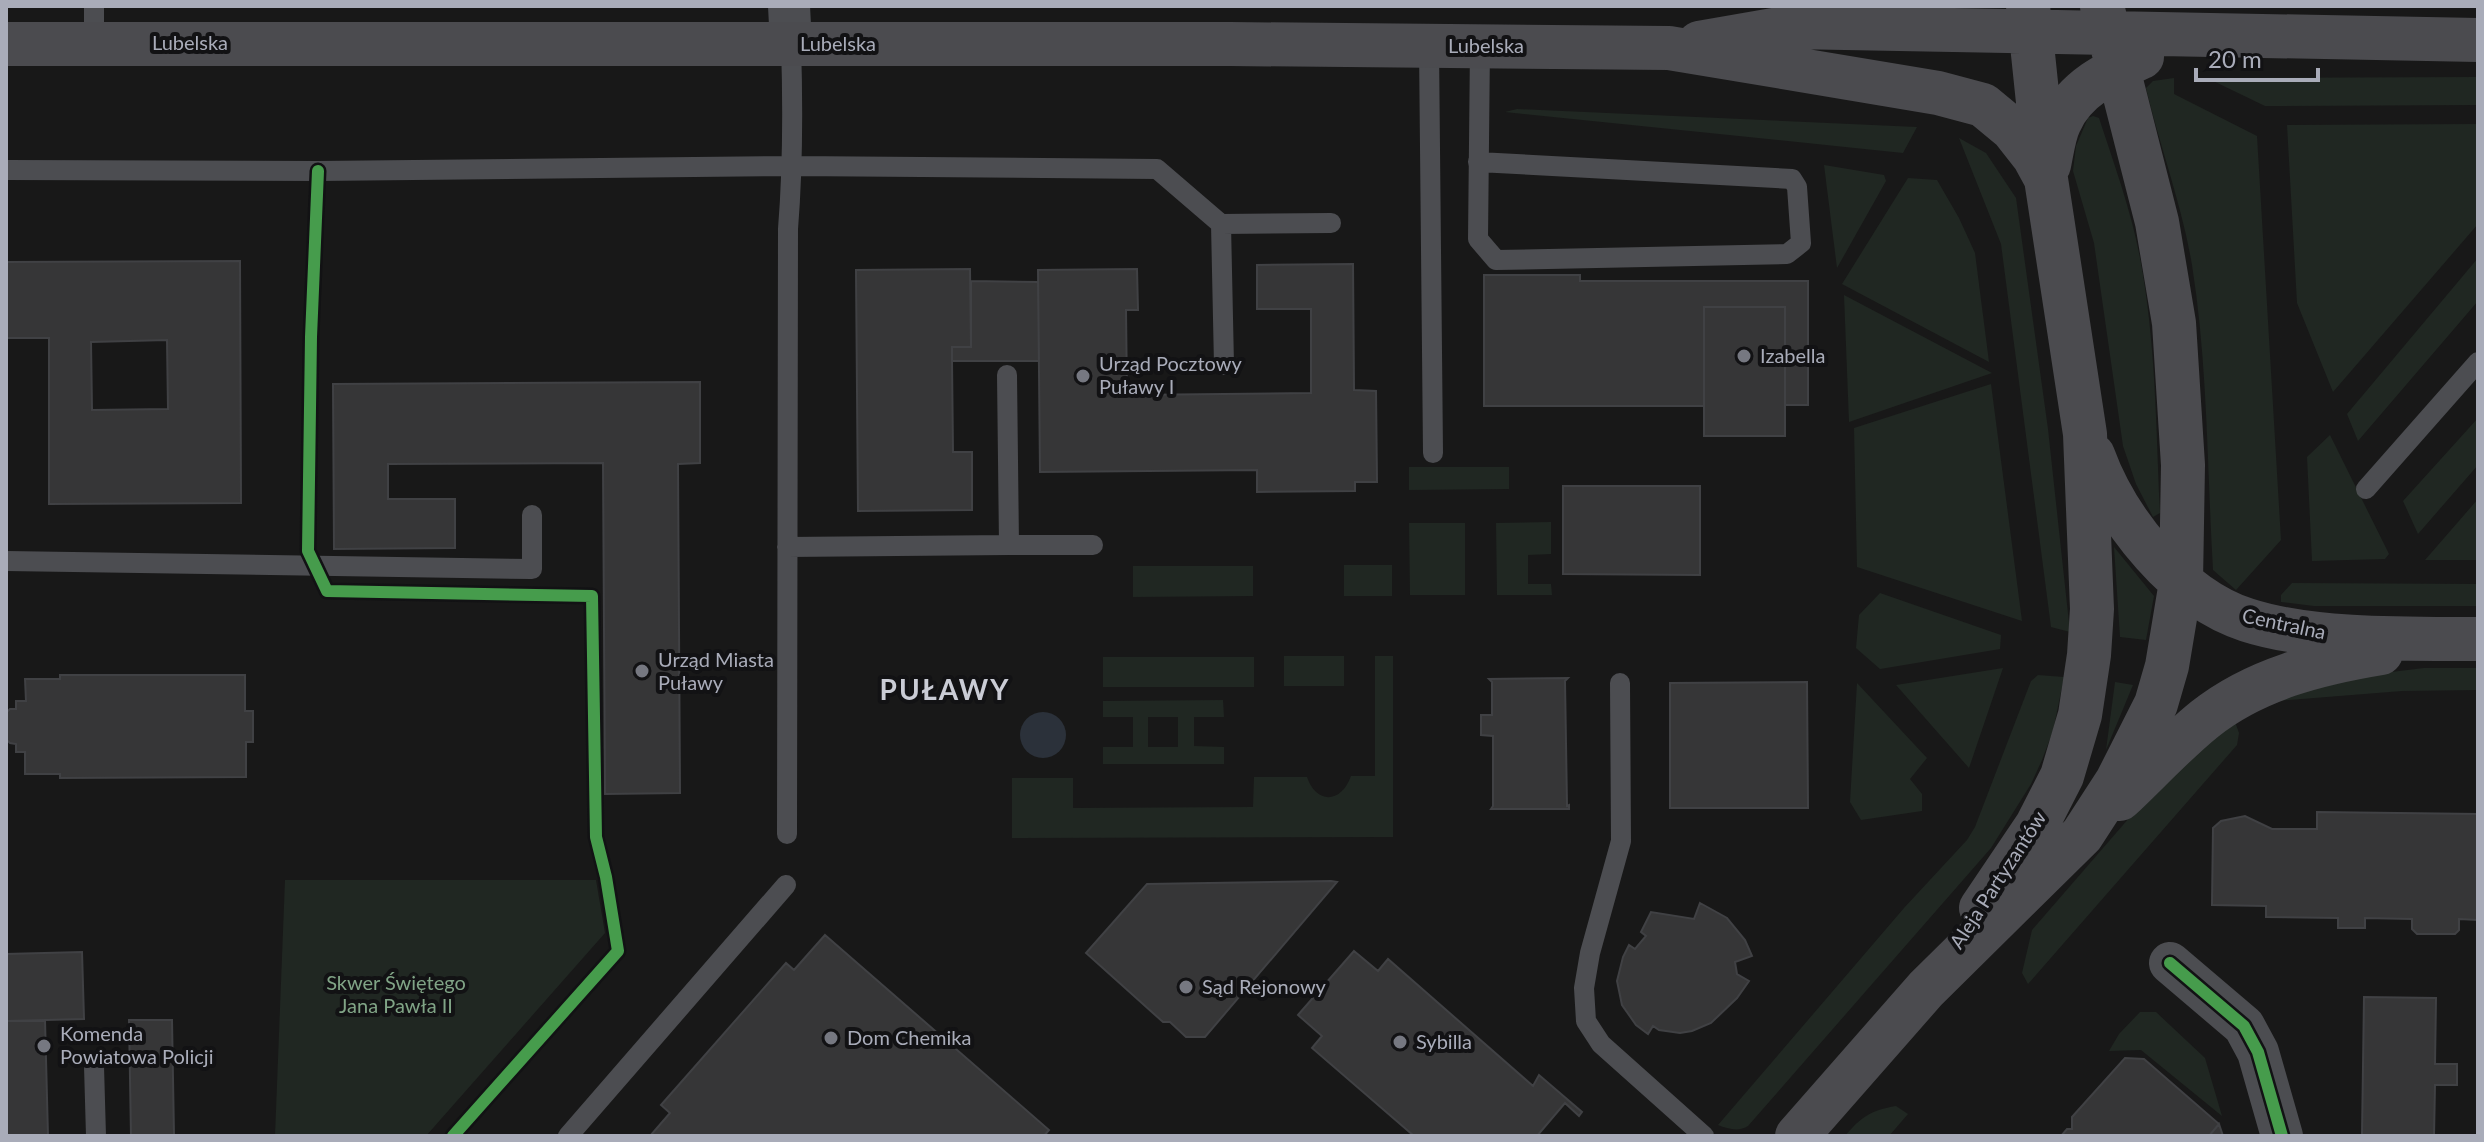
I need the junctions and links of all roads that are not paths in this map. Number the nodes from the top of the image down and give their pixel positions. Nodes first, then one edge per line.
1 (1853, 6) edge
2 (94, 25) edge
3 (790, 25) edge
4 (1791, 27) junction
5 (2031, 34) edge
6 (2110, 35) edge
7 (2478, 40) edge
8 (6, 44) edge
9 (1429, 46) junction
10 (1480, 46) junction
11 (1669, 48) junction
12 (1938, 93) junction
13 (1478, 162) junction
14 (793, 166) junction
15 (6, 170) edge
16 (2046, 179) junction
17 (1331, 223) dead end
18 (1221, 224) junction
19 (2478, 362) edge
20 (1224, 365) dead end
21 (1007, 375) dead end
22 (2085, 434) junction
23 (1433, 453) dead end
24 (2366, 489) dead end
25 (532, 515) dead end
26 (1009, 545) junction
27 (1093, 545) dead end
28 (787, 547) junction
29 (6, 561) edge
30 (2181, 582) junction
31 (2468, 639) edge
32 (1620, 683) dead end
33 (787, 834) dead end
34 (2082, 835) junction
35 (786, 885) dead end
36 (2170, 963) dead end
37 (1926, 989) junction
38 (94, 1066) dead end
39 (96, 1136) edge
40 (568, 1136) edge
41 (1704, 1136) edge
42 (1797, 1136) edge
43 (2282, 1136) edge

1 - 4 main road
2 - 3 main road, Lubelska
2 - 8 main road, Lubelska
3 - 9 main road, Lubelska
3 - 14 lane
4 - 5 main road, Lubelska
4 - 11 main road, Lubelska
5 - 6 main road, Lubelska
5 - 12 main road
5 - 16 main road
6 - 7 main road, Lubelska
6 - 16 main road
6 - 30 main road, Aleja Partyzantów
9 - 10 main road, Lubelska
9 - 23 lane
10 - 11 main road, Lubelska
10 - 13 lane
11 - 12 main road, Lubelska
12 - 16 main road, Lubelska
13 - 13 lane
14 - 15 lane
14 - 18 lane
14 - 28 lane
16 - 22 main road
17 - 18 lane
18 - 20 lane
19 - 24 lane
21 - 26 lane
22 - 30 main road, Centralna
22 - 37 main road, Aleja Partyzantów
25 - 29 lane
26 - 27 lane
26 - 28 lane
28 - 33 lane
30 - 31 main road, Centralna
30 - 34 main road, Aleja Partyzantów
31 - 34 main road
32 - 41 lane
34 - 37 main road, Aleja Partyzantów
35 - 40 lane
36 - 43 street
37 - 42 main road, Aleja Partyzantów
38 - 39 lane

